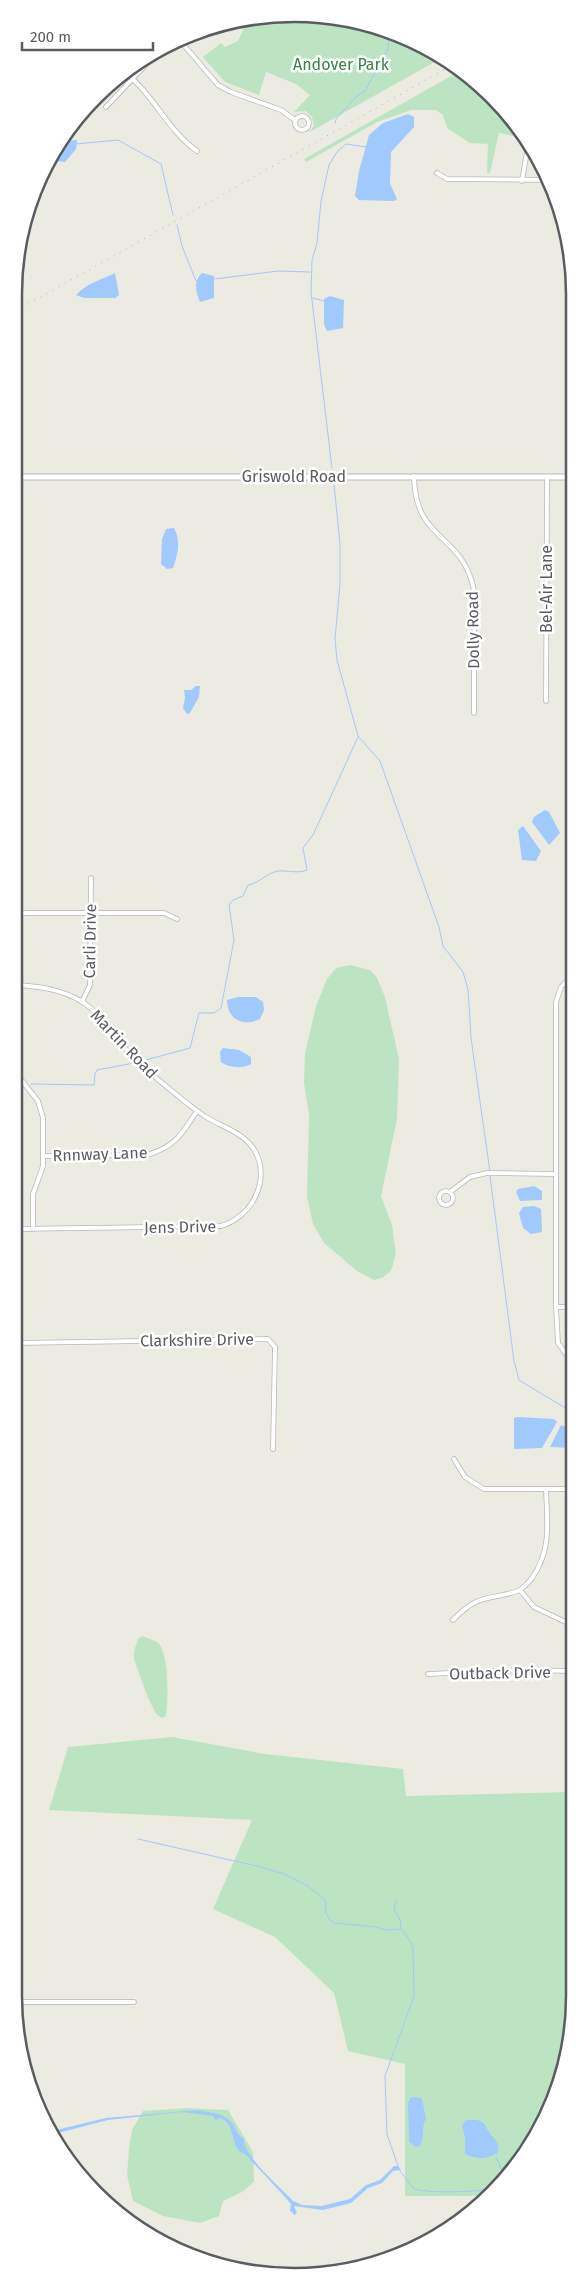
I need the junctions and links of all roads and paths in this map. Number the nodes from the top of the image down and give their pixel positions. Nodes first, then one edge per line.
1 (184, 46) edge
2 (144, 67) edge
3 (131, 78) edge
4 (133, 80) junction
5 (106, 107) dead end
6 (295, 120) dead end
7 (197, 151) dead end
8 (527, 154) edge
9 (437, 173) dead end
10 (541, 180) edge
11 (522, 181) junction
12 (414, 476) junction
13 (22, 477) edge
14 (547, 477) junction
15 (566, 477) edge
16 (546, 701) dead end
17 (474, 713) dead end
18 (91, 878) dead end
19 (90, 912) junction
20 (22, 914) edge
21 (177, 919) dead end
22 (566, 982) edge
23 (22, 985) edge
24 (82, 1002) junction
25 (22, 1080) edge
26 (197, 1111) junction
27 (44, 1156) junction
28 (556, 1174) junction
29 (450, 1192) dead end
30 (22, 1229) edge
31 (33, 1229) junction
32 (556, 1307) junction
33 (566, 1307) edge
34 (22, 1343) edge
35 (566, 1354) edge
36 (273, 1449) dead end
37 (454, 1458) dead end
38 (546, 1489) junction
39 (566, 1489) edge
40 (520, 1590) junction
41 (453, 1620) dead end
42 (566, 1621) edge
43 (566, 1671) edge
44 (428, 1674) dead end
45 (22, 2002) edge
46 (134, 2002) dead end

1 - 6 street
2 - 4 street
3 - 4 street
4 - 5 street
4 - 7 street
8 - 11 street
9 - 11 street
10 - 11 street
12 - 13 street, Griswold Road
12 - 14 street, Griswold Road
12 - 17 street, Dolly Road
14 - 15 street, Griswold Road
14 - 16 street, Bel-Air Lane
18 - 19 street, Carli Drive
19 - 20 street
19 - 21 street
19 - 24 street, Carli Drive
22 - 28 street
23 - 24 street, Martin Road
24 - 26 street, Martin Road
25 - 27 street
26 - 27 street, Rnnway Lane
26 - 31 street, Jens Drive
27 - 31 street
28 - 29 street
28 - 32 street
30 - 31 street, Jens Drive
32 - 33 street
32 - 35 street
34 - 36 street, Clarkshire Drive
37 - 38 street
38 - 39 street
38 - 40 street
40 - 41 street
40 - 42 street
43 - 44 street, Outback Drive
45 - 46 street

